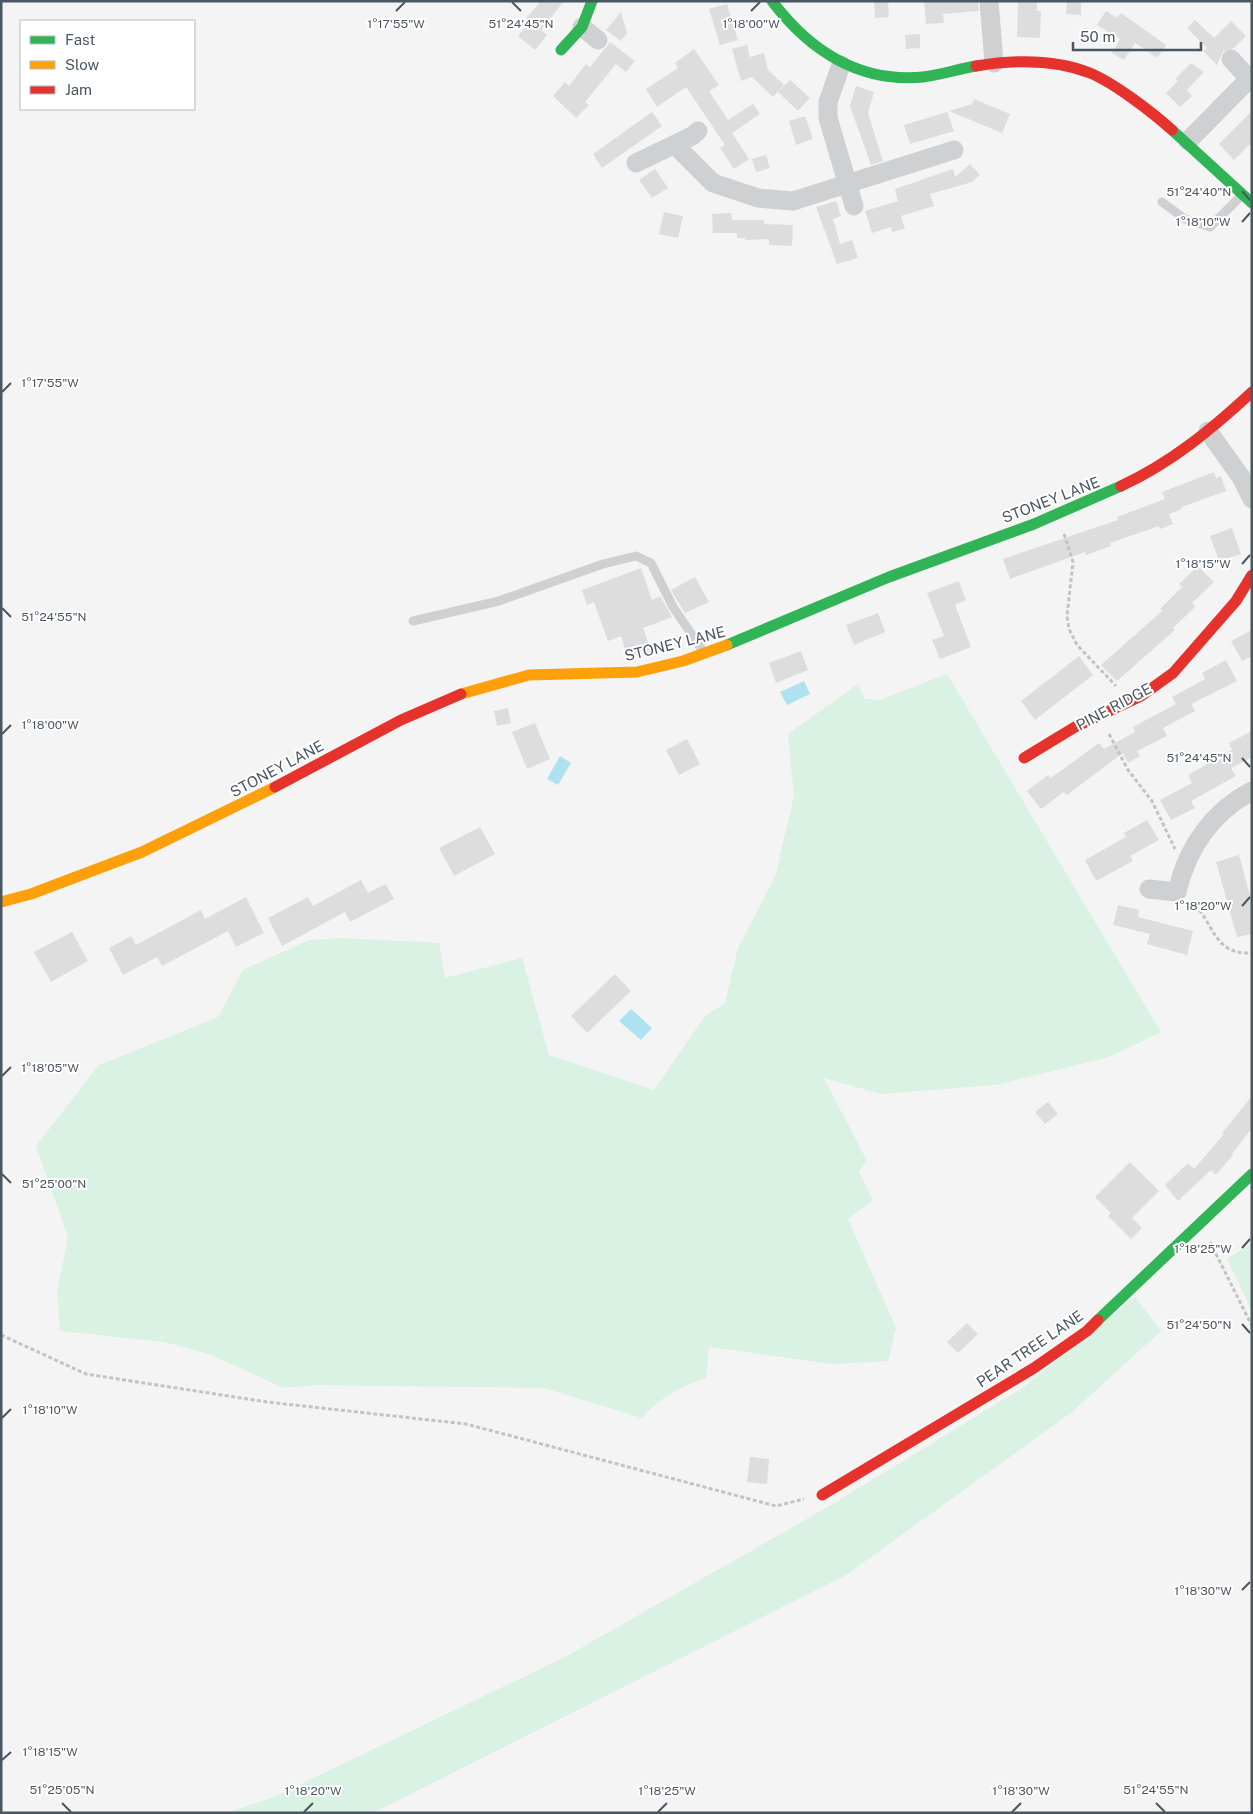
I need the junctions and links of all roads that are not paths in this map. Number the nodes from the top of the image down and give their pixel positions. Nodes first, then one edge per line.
1 (592, 1) edge
2 (772, 1) edge
3 (989, 1) edge
4 (582, 27) junction
5 (598, 40) dead end
6 (561, 50) dead end
7 (1231, 59) dead end
8 (994, 62) junction
9 (841, 65) junction
10 (1251, 78) edge
11 (698, 131) dead end
12 (1188, 142) junction
13 (675, 145) junction
14 (954, 150) dead end
15 (636, 163) dead end
16 (849, 184) junction
17 (1242, 195) junction
18 (1162, 202) dead end
19 (1252, 203) edge
20 (854, 206) dead end
21 (1252, 392) edge
22 (1208, 432) junction
23 (1252, 499) edge
24 (1252, 575) edge
25 (413, 621) dead end
26 (704, 654) junction
27 (1024, 758) dead end
28 (1252, 791) edge
29 (1149, 889) dead end
30 (1, 902) edge
31 (1252, 1174) edge
32 (822, 1495) road end

1 - 4 street
2 - 9 street
3 - 8 street
4 - 5 street
4 - 6 street
7 - 10 street
8 - 9 street
8 - 12 street
9 - 16 street
10 - 12 street
11 - 13 street
12 - 17 street
13 - 15 street
13 - 16 street
14 - 16 street
16 - 20 street
17 - 18 lane
17 - 19 street
21 - 22 street, STONEY LANE
22 - 23 street
22 - 26 street, STONEY LANE
24 - 27 street, PINE RIDGE
25 - 26 lane
26 - 30 street, STONEY LANE
28 - 29 street
31 - 32 street, PEAR TREE LANE

